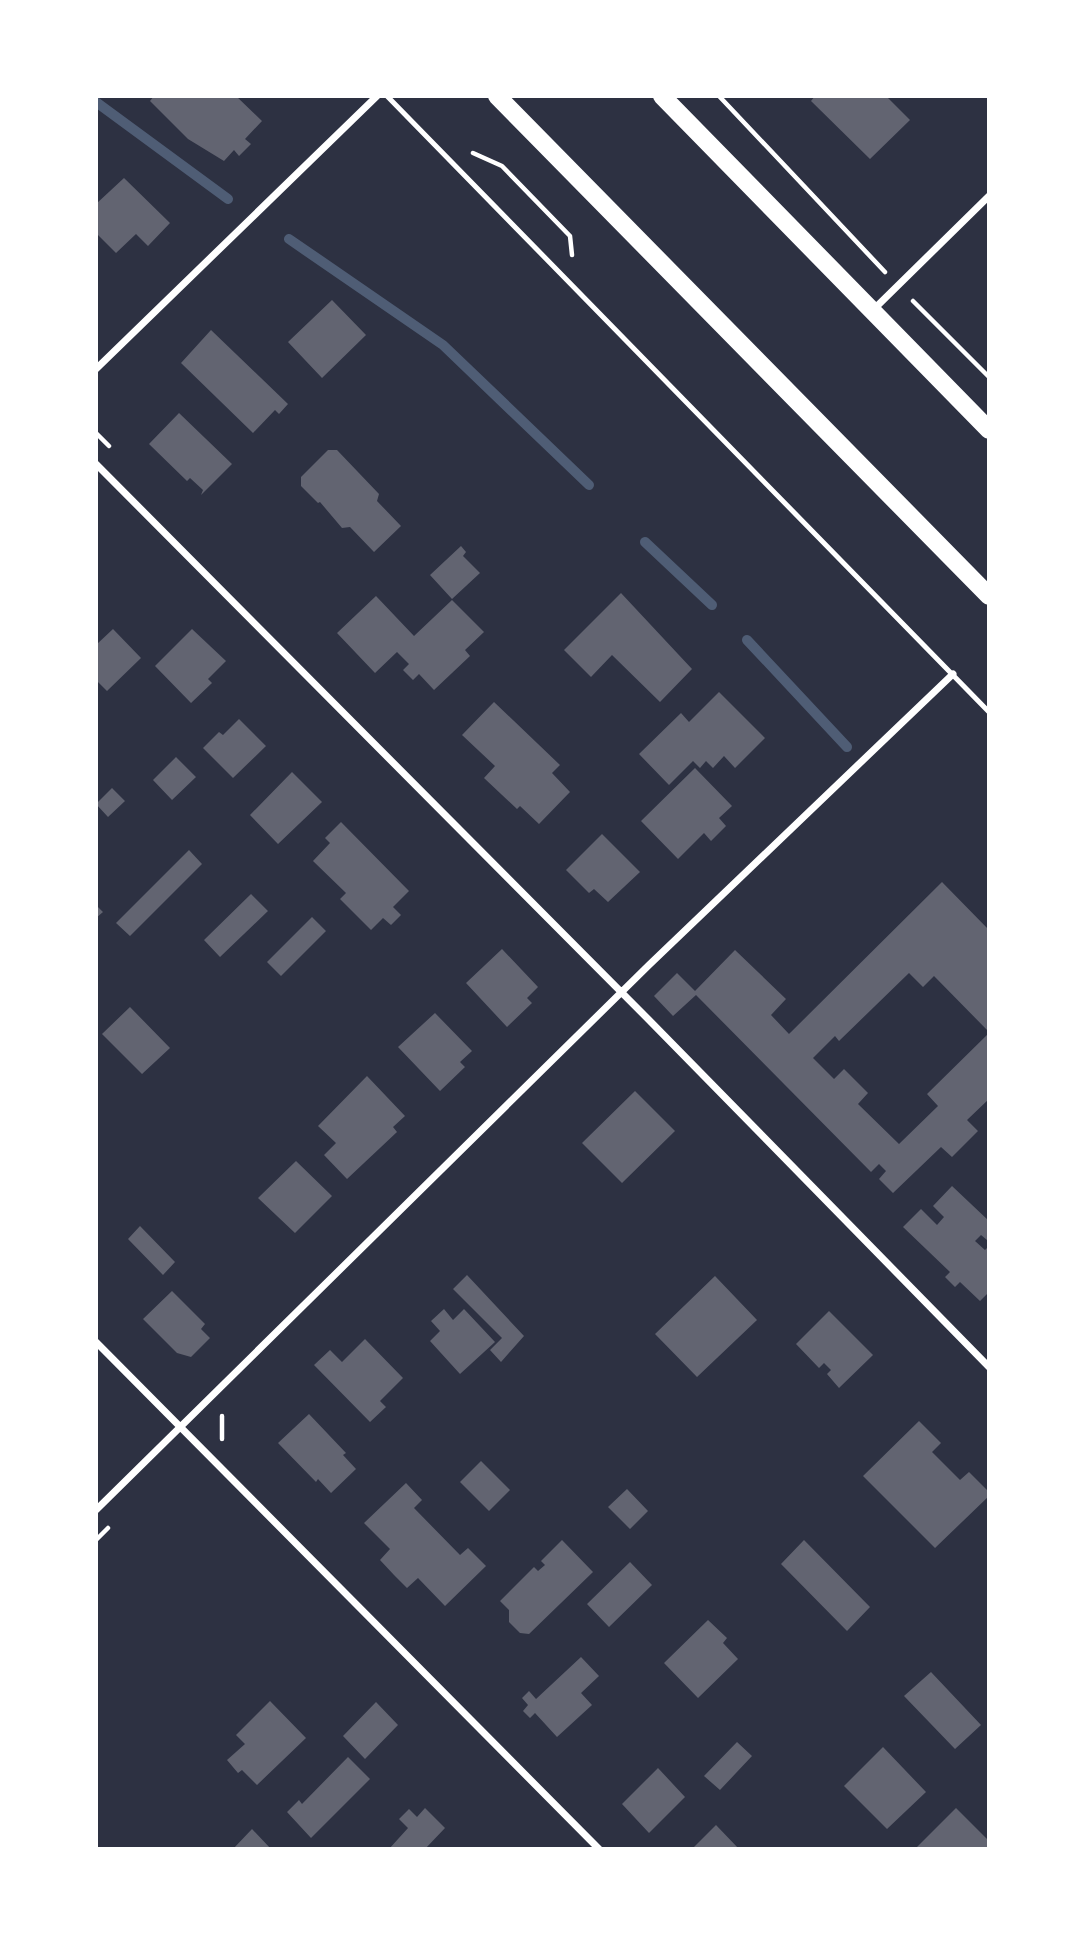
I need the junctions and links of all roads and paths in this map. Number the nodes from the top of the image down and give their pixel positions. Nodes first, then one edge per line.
1 (377, 96) edge
2 (387, 96) edge
3 (497, 96) edge
4 (662, 96) edge
5 (719, 96) edge
6 (463, 144) dead end
7 (989, 196) edge
8 (898, 285) junction
9 (575, 288) junction
10 (872, 311) junction
11 (96, 369) edge
12 (989, 377) edge
13 (989, 430) edge
14 (96, 464) edge
15 (989, 596) edge
16 (953, 674) junction
17 (989, 712) edge
18 (621, 992) junction
19 (96, 1342) edge
20 (989, 1367) edge
21 (181, 1427) junction
22 (96, 1510) edge
23 (599, 1849) edge

1 - 11 street
2 - 9 lane
3 - 15 main road
4 - 10 main road
5 - 8 path
6 - 9 path
7 - 8 street
8 - 10 street
8 - 12 path
9 - 16 lane
10 - 13 main road
14 - 18 street
16 - 17 lane
16 - 18 street
18 - 20 street
18 - 21 street
19 - 21 street
21 - 22 street
21 - 23 street

